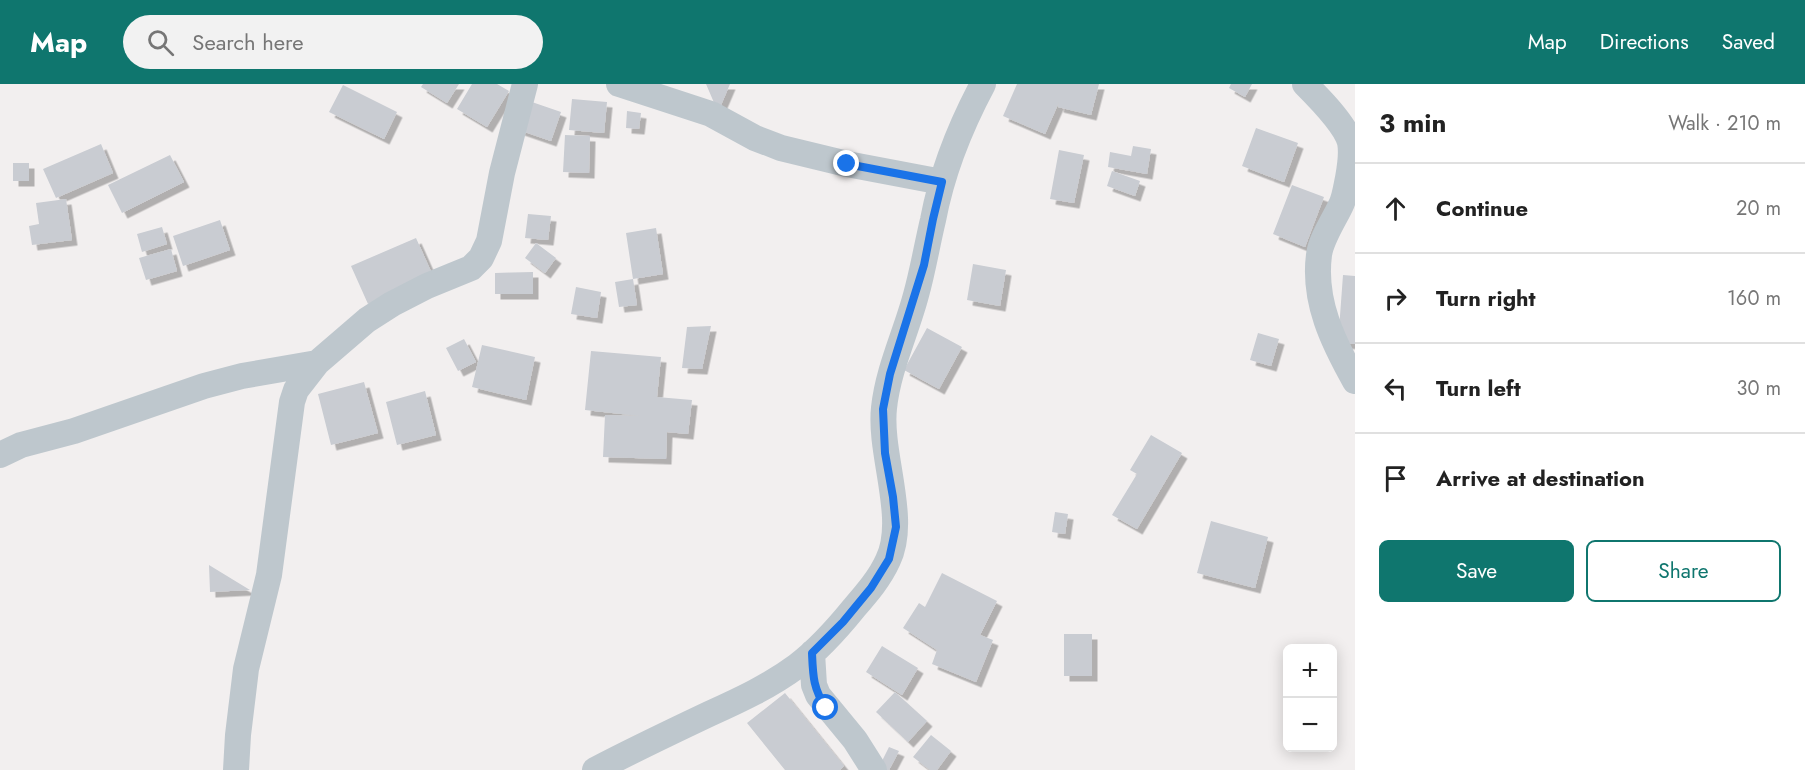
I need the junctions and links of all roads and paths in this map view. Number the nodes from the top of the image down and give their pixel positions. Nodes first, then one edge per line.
1 (525, 84) edge
2 (619, 84) edge
3 (983, 84) edge
4 (1305, 84) edge
5 (942, 182) junction
6 (317, 363) junction
7 (1355, 381) edge
8 (0, 455) edge
9 (812, 653) junction
10 (236, 770) edge
11 (595, 770) edge
12 (874, 770) edge

1 - 6 street
2 - 5 street
3 - 5 street
4 - 7 street
5 - 9 street
6 - 8 street
6 - 10 street
9 - 11 street
9 - 12 street

